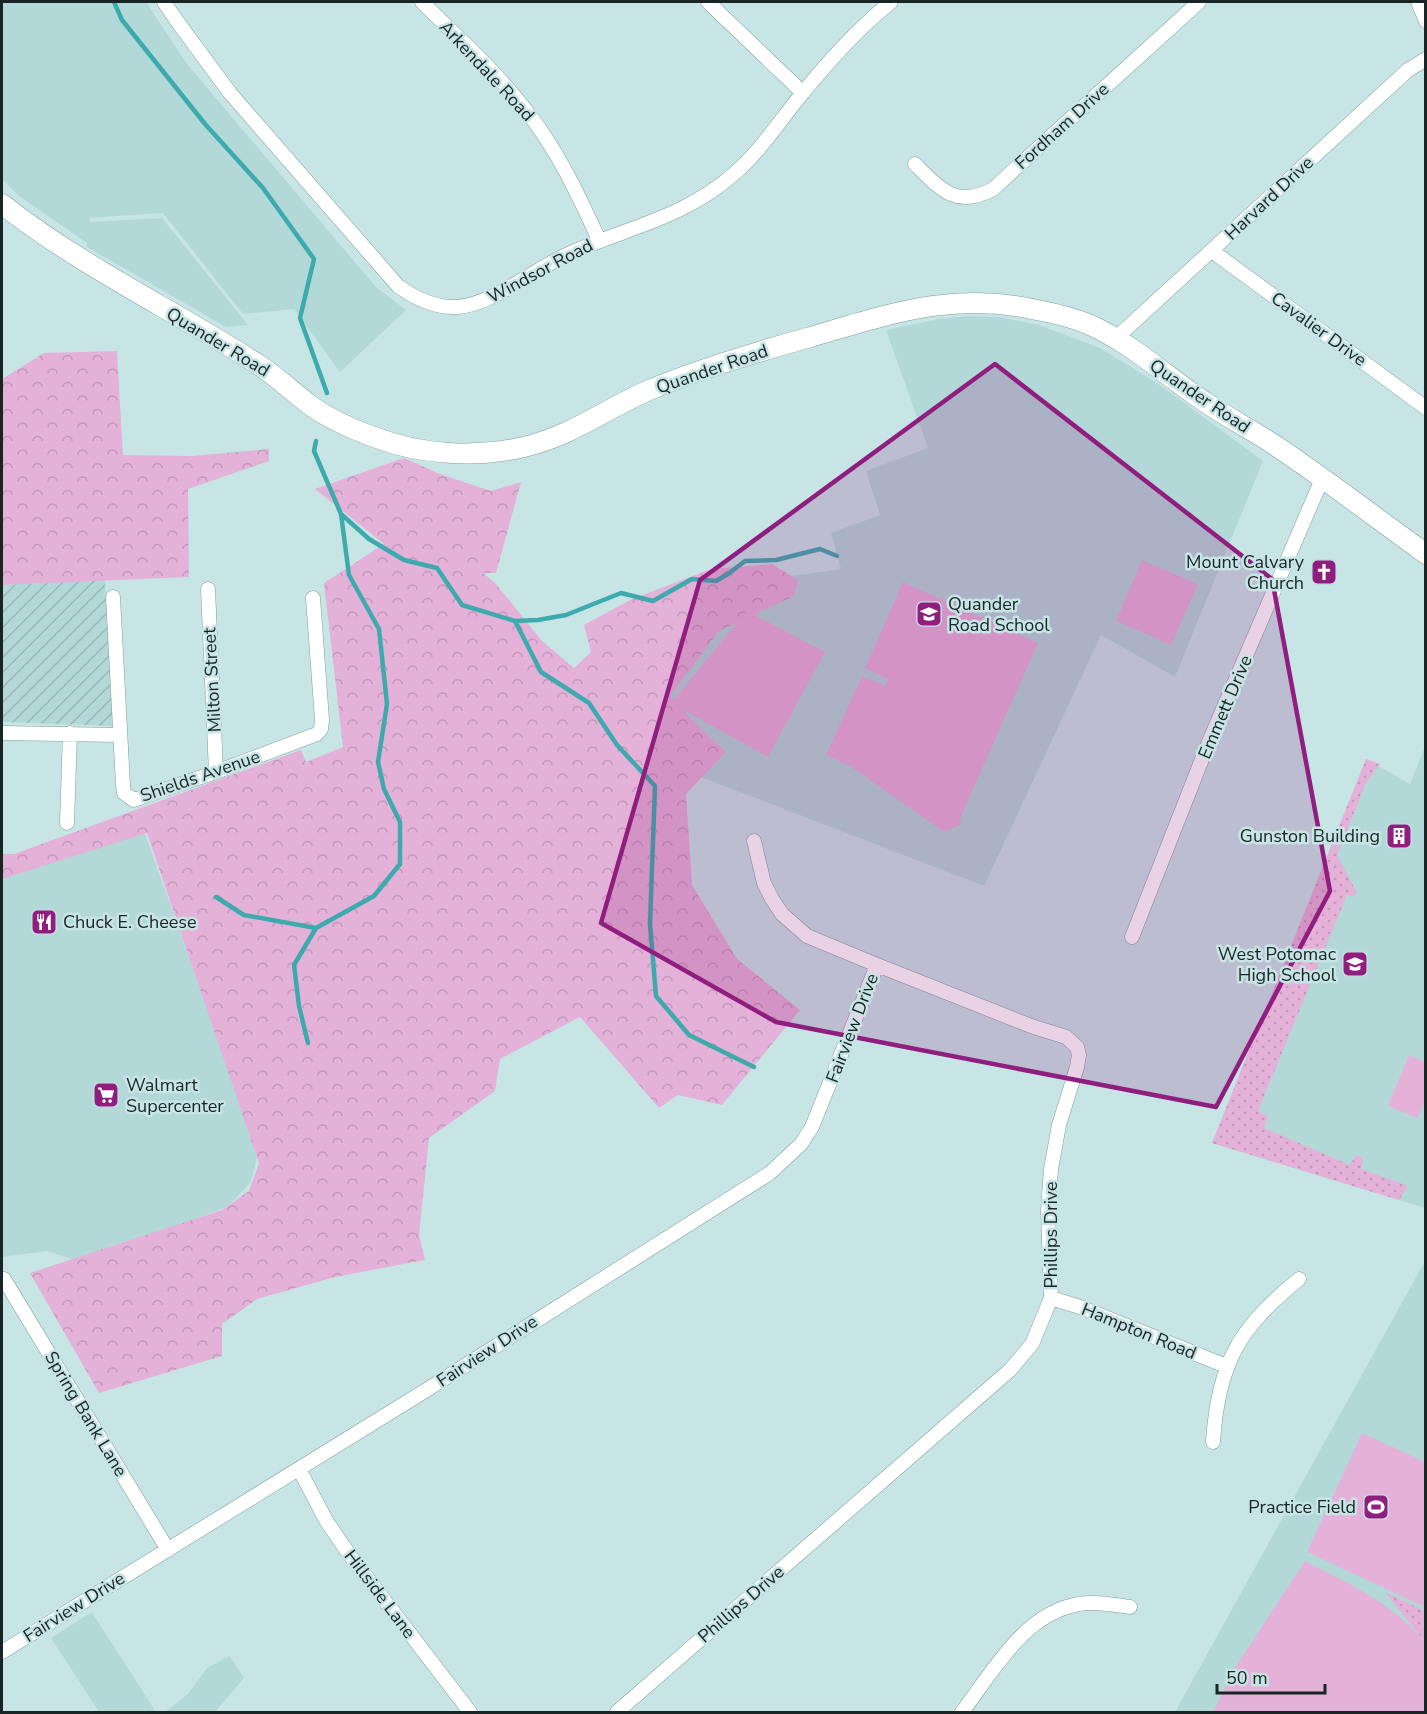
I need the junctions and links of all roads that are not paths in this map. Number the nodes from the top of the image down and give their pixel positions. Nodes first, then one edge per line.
1 (164, 2) edge
2 (422, 2) edge
3 (708, 2) edge
4 (891, 2) edge
5 (1199, 2) edge
6 (1418, 2) edge
7 (1425, 21) edge
8 (1425, 59) edge
9 (803, 93) junction
10 (915, 164) dead end
11 (2, 204) edge
12 (599, 240) junction
13 (1212, 251) junction
14 (1115, 339) junction
15 (1423, 402) edge
16 (1322, 479) junction
17 (1425, 554) edge
18 (208, 589) dead end
19 (113, 597) dead end
20 (313, 598) dead end
21 (2, 733) edge
22 (70, 733) junction
23 (120, 735) junction
24 (216, 772) junction
25 (67, 823) dead end
26 (754, 842) dead end
27 (1132, 937) dead end
28 (877, 965) junction
29 (4, 1279) dead end
30 (1299, 1279) dead end
31 (1051, 1298) junction
32 (1226, 1366) junction
33 (1213, 1442) dead end
34 (299, 1469) junction
35 (168, 1550) junction
36 (1130, 1607) dead end
37 (2, 1652) edge
38 (470, 1713) edge
39 (617, 1713) edge
40 (962, 1713) edge

1 - 12 street, Windsor Road
2 - 12 street, Arkendale Road
3 - 9 street
4 - 9 street, Windsor Road
5 - 10 street, Fordham Drive
6 - 7 street
8 - 13 street, Harvard Drive
9 - 12 street, Windsor Road
11 - 14 street, Quander Road
13 - 14 street, Harvard Drive
13 - 15 street, Cavalier Drive
14 - 16 street, Quander Road
16 - 17 street, Quander Road
16 - 27 street, Emmett Drive
18 - 24 street, Milton Street
19 - 23 street
20 - 24 street, Shields Avenue
21 - 22 street
22 - 23 street
22 - 25 street
23 - 24 street, Shields Avenue
26 - 28 street, Phillips Drive
28 - 31 street, Phillips Drive
28 - 34 street, Fairview Drive
29 - 35 street, Spring Bank Lane
30 - 32 street
31 - 32 street, Hampton Road
31 - 39 street, Phillips Drive
32 - 33 street
34 - 35 street, Fairview Drive
34 - 38 street, Hillside Lane
35 - 37 street, Fairview Drive
36 - 40 street

